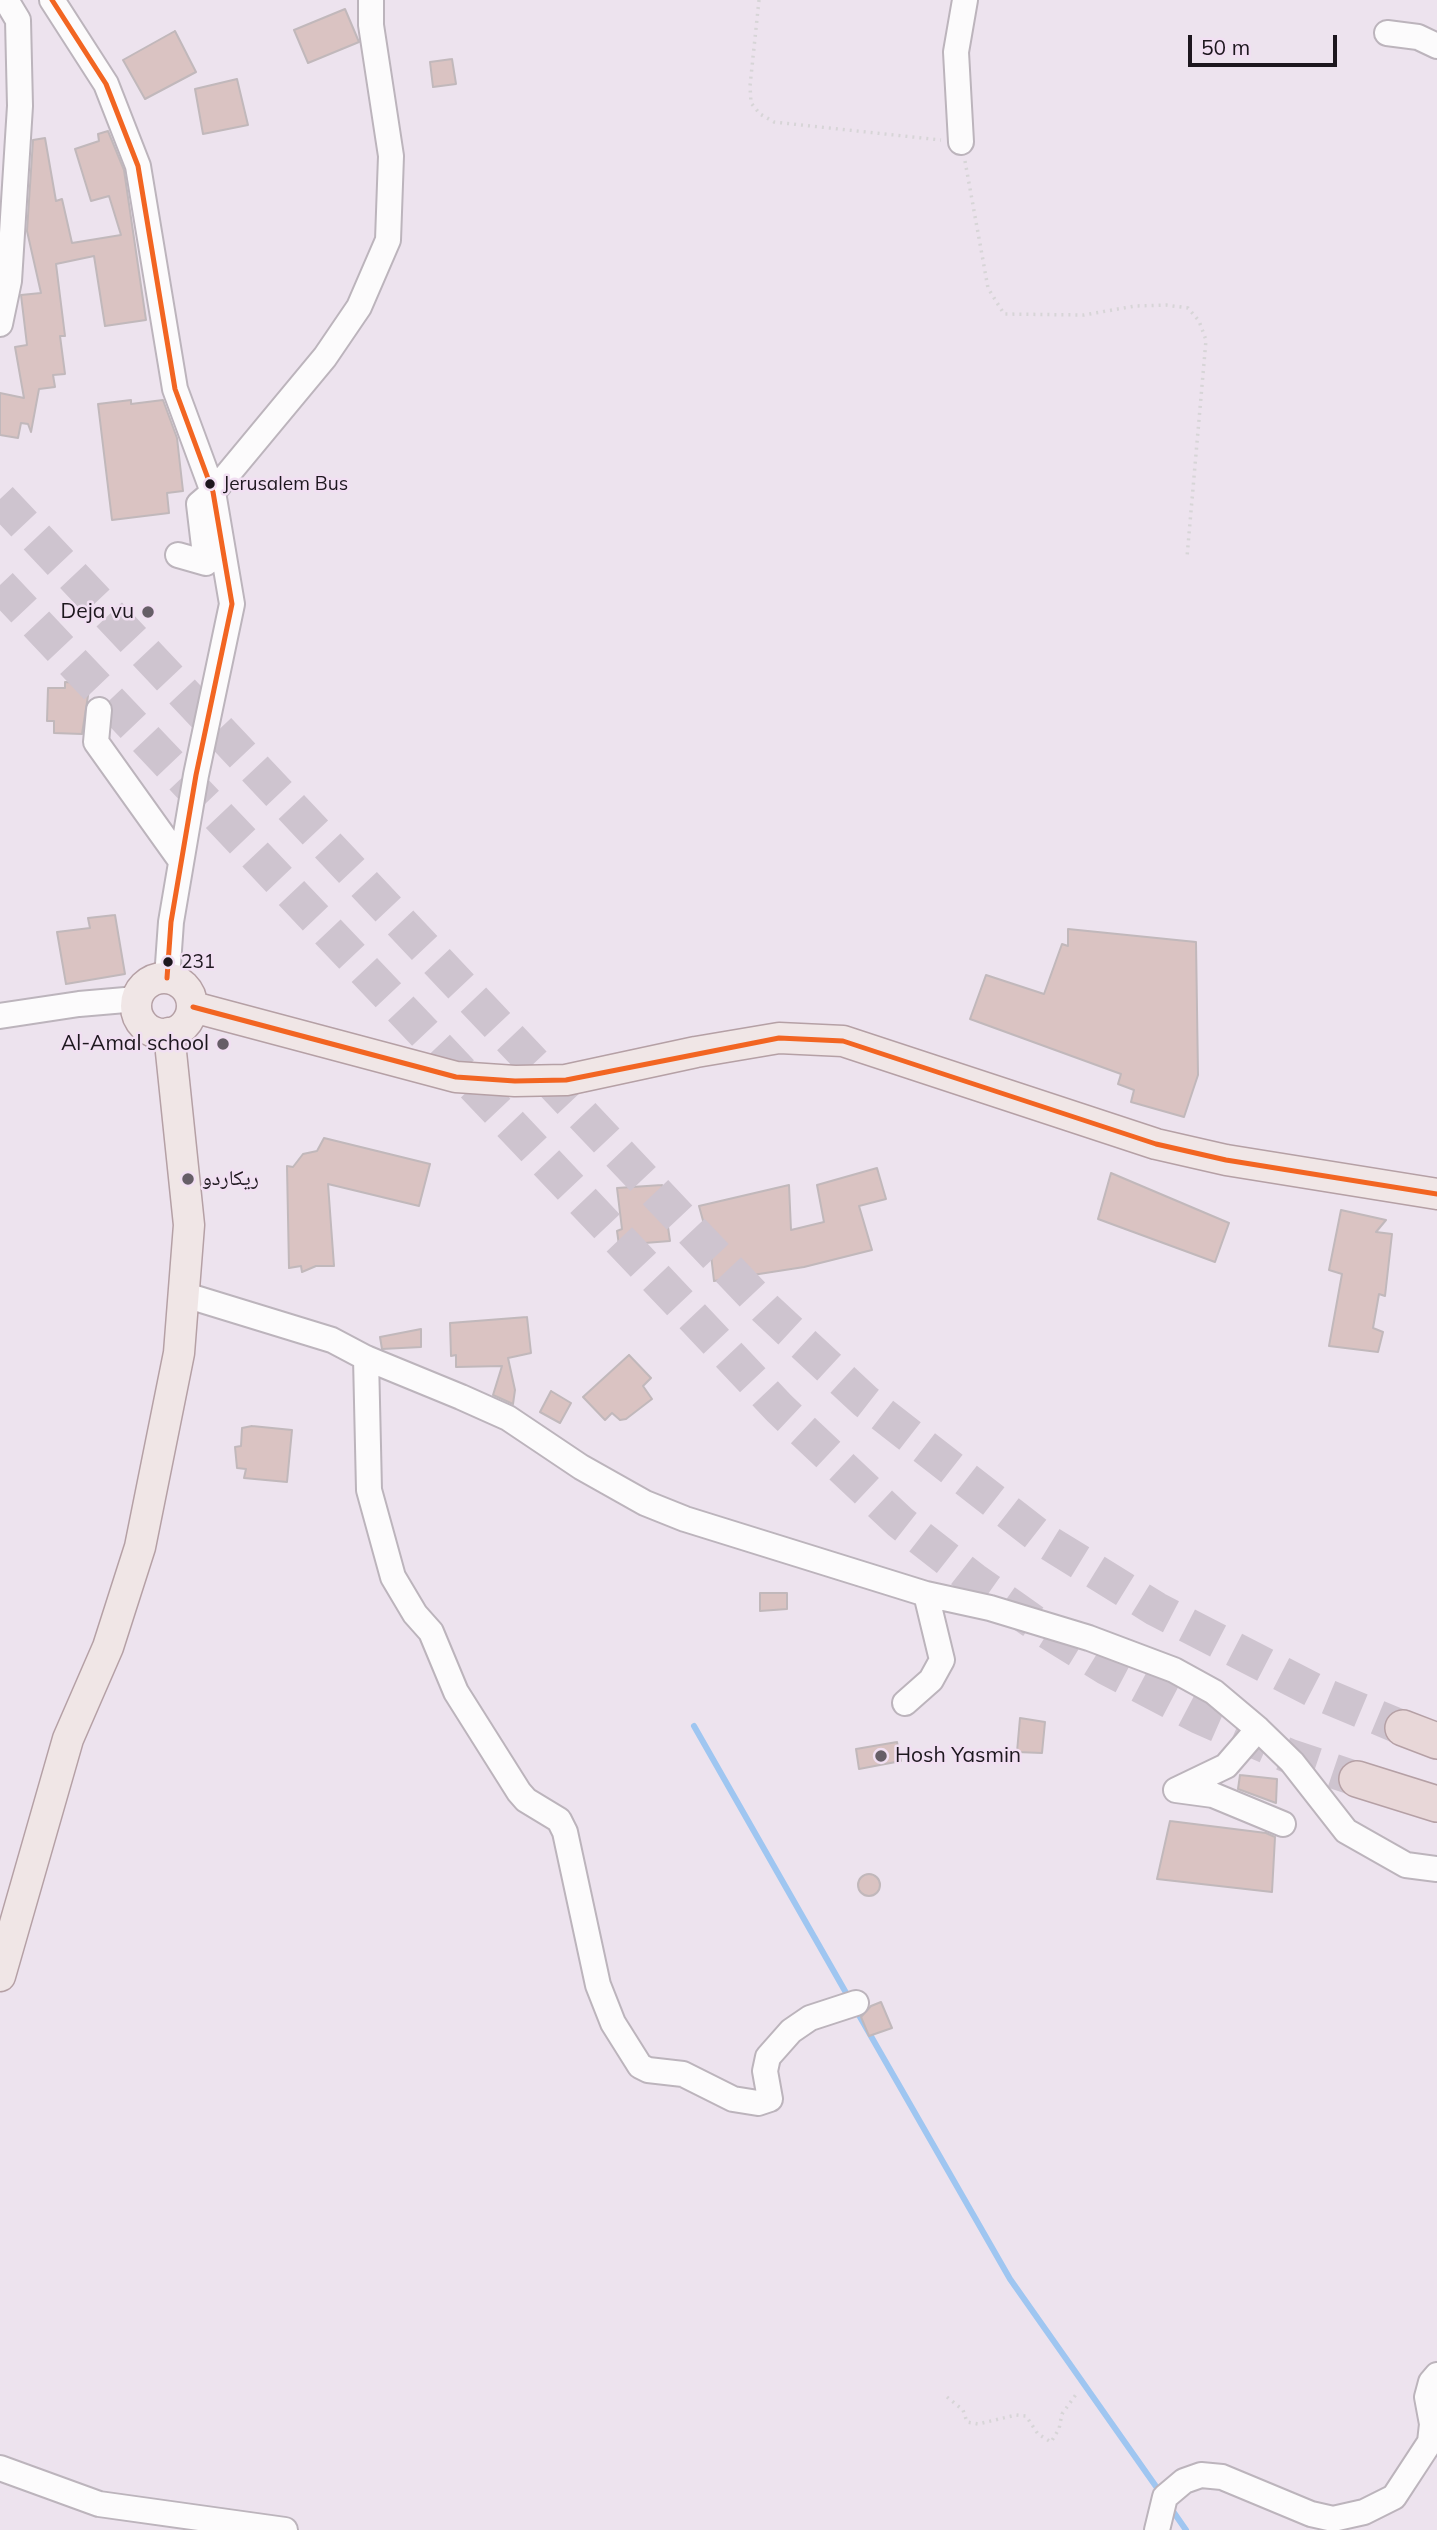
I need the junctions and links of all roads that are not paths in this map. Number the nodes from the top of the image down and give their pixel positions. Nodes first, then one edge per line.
1 (6, 0) edge
2 (52, 0) edge
3 (371, 0) edge
4 (965, 0) edge
5 (1387, 33) dead end
6 (1437, 46) edge
7 (961, 142) road end
8 (0, 324) edge
9 (214, 492) junction
10 (178, 555) dead end
11 (99, 710) dead end
12 (181, 861) junction
13 (167, 978) junction
14 (137, 999) junction
15 (193, 1007) junction
16 (0, 1016) edge
17 (169, 1034) junction
18 (1437, 1194) edge
19 (183, 1294) junction
20 (366, 1359) junction
21 (926, 1594) junction
22 (905, 1703) dead end
23 (1258, 1728) junction
24 (1403, 1728) tunnel mouth
25 (1437, 1741) edge
26 (1357, 1779) tunnel mouth
27 (1437, 1804) edge
28 (1283, 1824) dead end
29 (1437, 1869) edge
30 (0, 1976) edge
31 (856, 2003) dead end
32 (1437, 2375) edge
33 (0, 2468) edge
34 (285, 2530) edge
35 (1157, 2530) edge

1 - 8 street
2 - 9 street
3 - 9 street
4 - 7 street
5 - 6 street
9 - 10 street
9 - 12 street
11 - 12 street
12 - 13 street
13 - 14 main road
13 - 15 main road
14 - 16 street
14 - 17 main road
15 - 17 main road
15 - 18 main road
17 - 19 main road
19 - 20 street
19 - 30 main road
20 - 21 street
20 - 31 street
21 - 22 street
21 - 23 street
23 - 28 street
23 - 29 street
24 - 25 highway
26 - 27 highway
32 - 35 street
33 - 34 street

